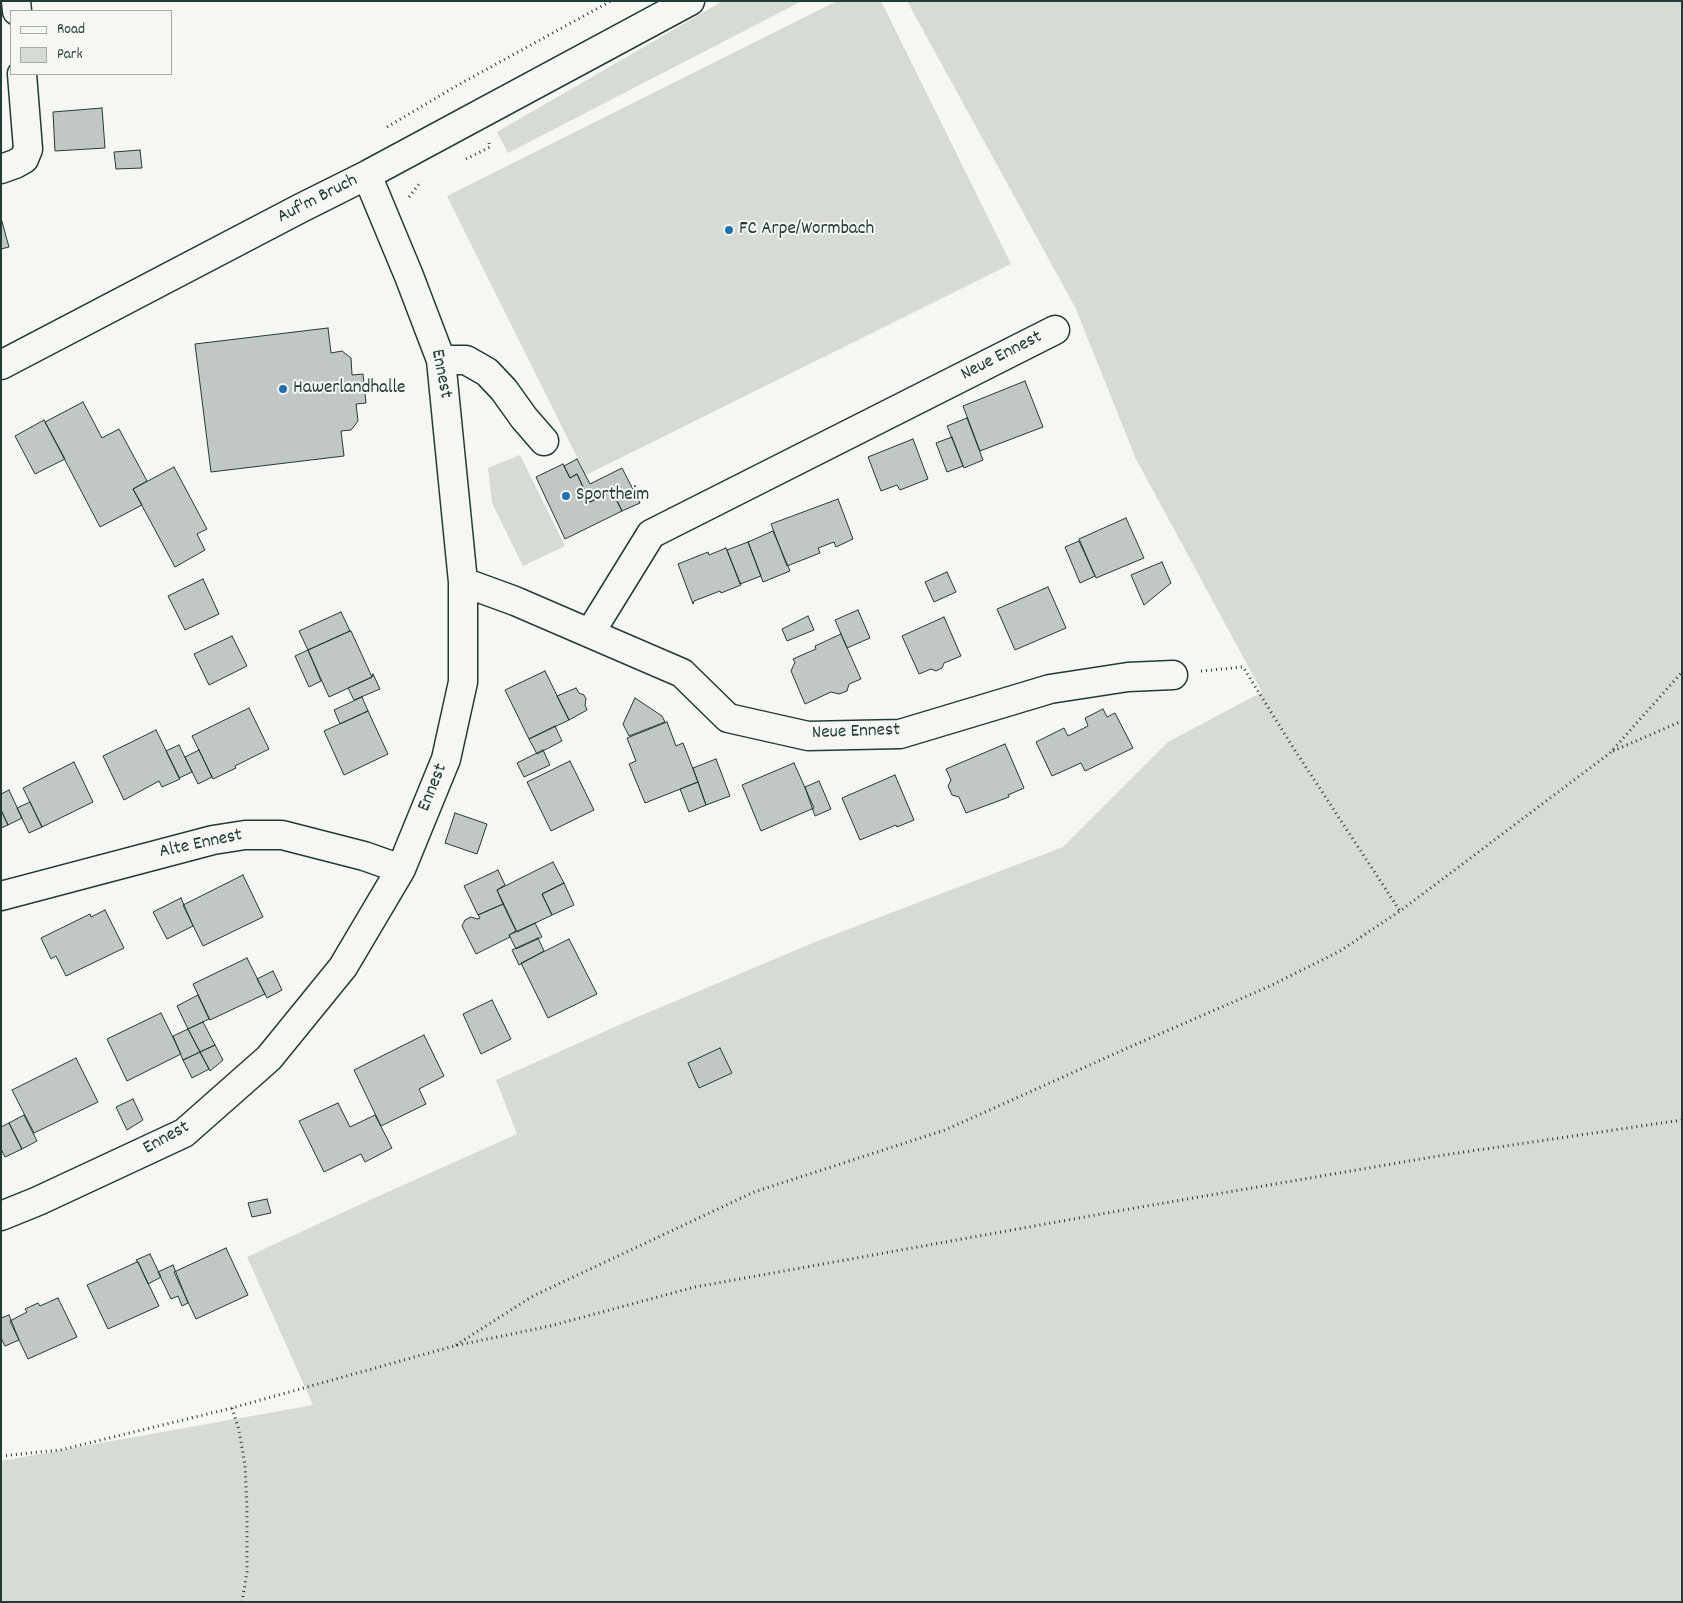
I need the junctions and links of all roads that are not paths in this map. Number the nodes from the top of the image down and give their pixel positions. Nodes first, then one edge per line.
1 (690, 1) edge
2 (22, 75) edge
3 (1, 169) edge
4 (367, 175) junction
5 (1055, 330) dead end
6 (441, 360) junction
7 (1, 365) edge
8 (544, 441) dead end
9 (463, 582) junction
10 (590, 633) junction
11 (1173, 675) road end
12 (401, 869) junction
13 (1, 896) edge
14 (1, 1216) edge

1 - 4 street, Auf'm Bruch
2 - 3 street
4 - 6 street, Ennest
4 - 7 street, Auf'm Bruch
5 - 10 street, Neue Ennest
6 - 8 street
6 - 9 street, Ennest
9 - 10 street, Neue Ennest
9 - 12 street, Ennest
10 - 11 street, Neue Ennest
12 - 13 street, Alte Ennest
12 - 14 street, Ennest

